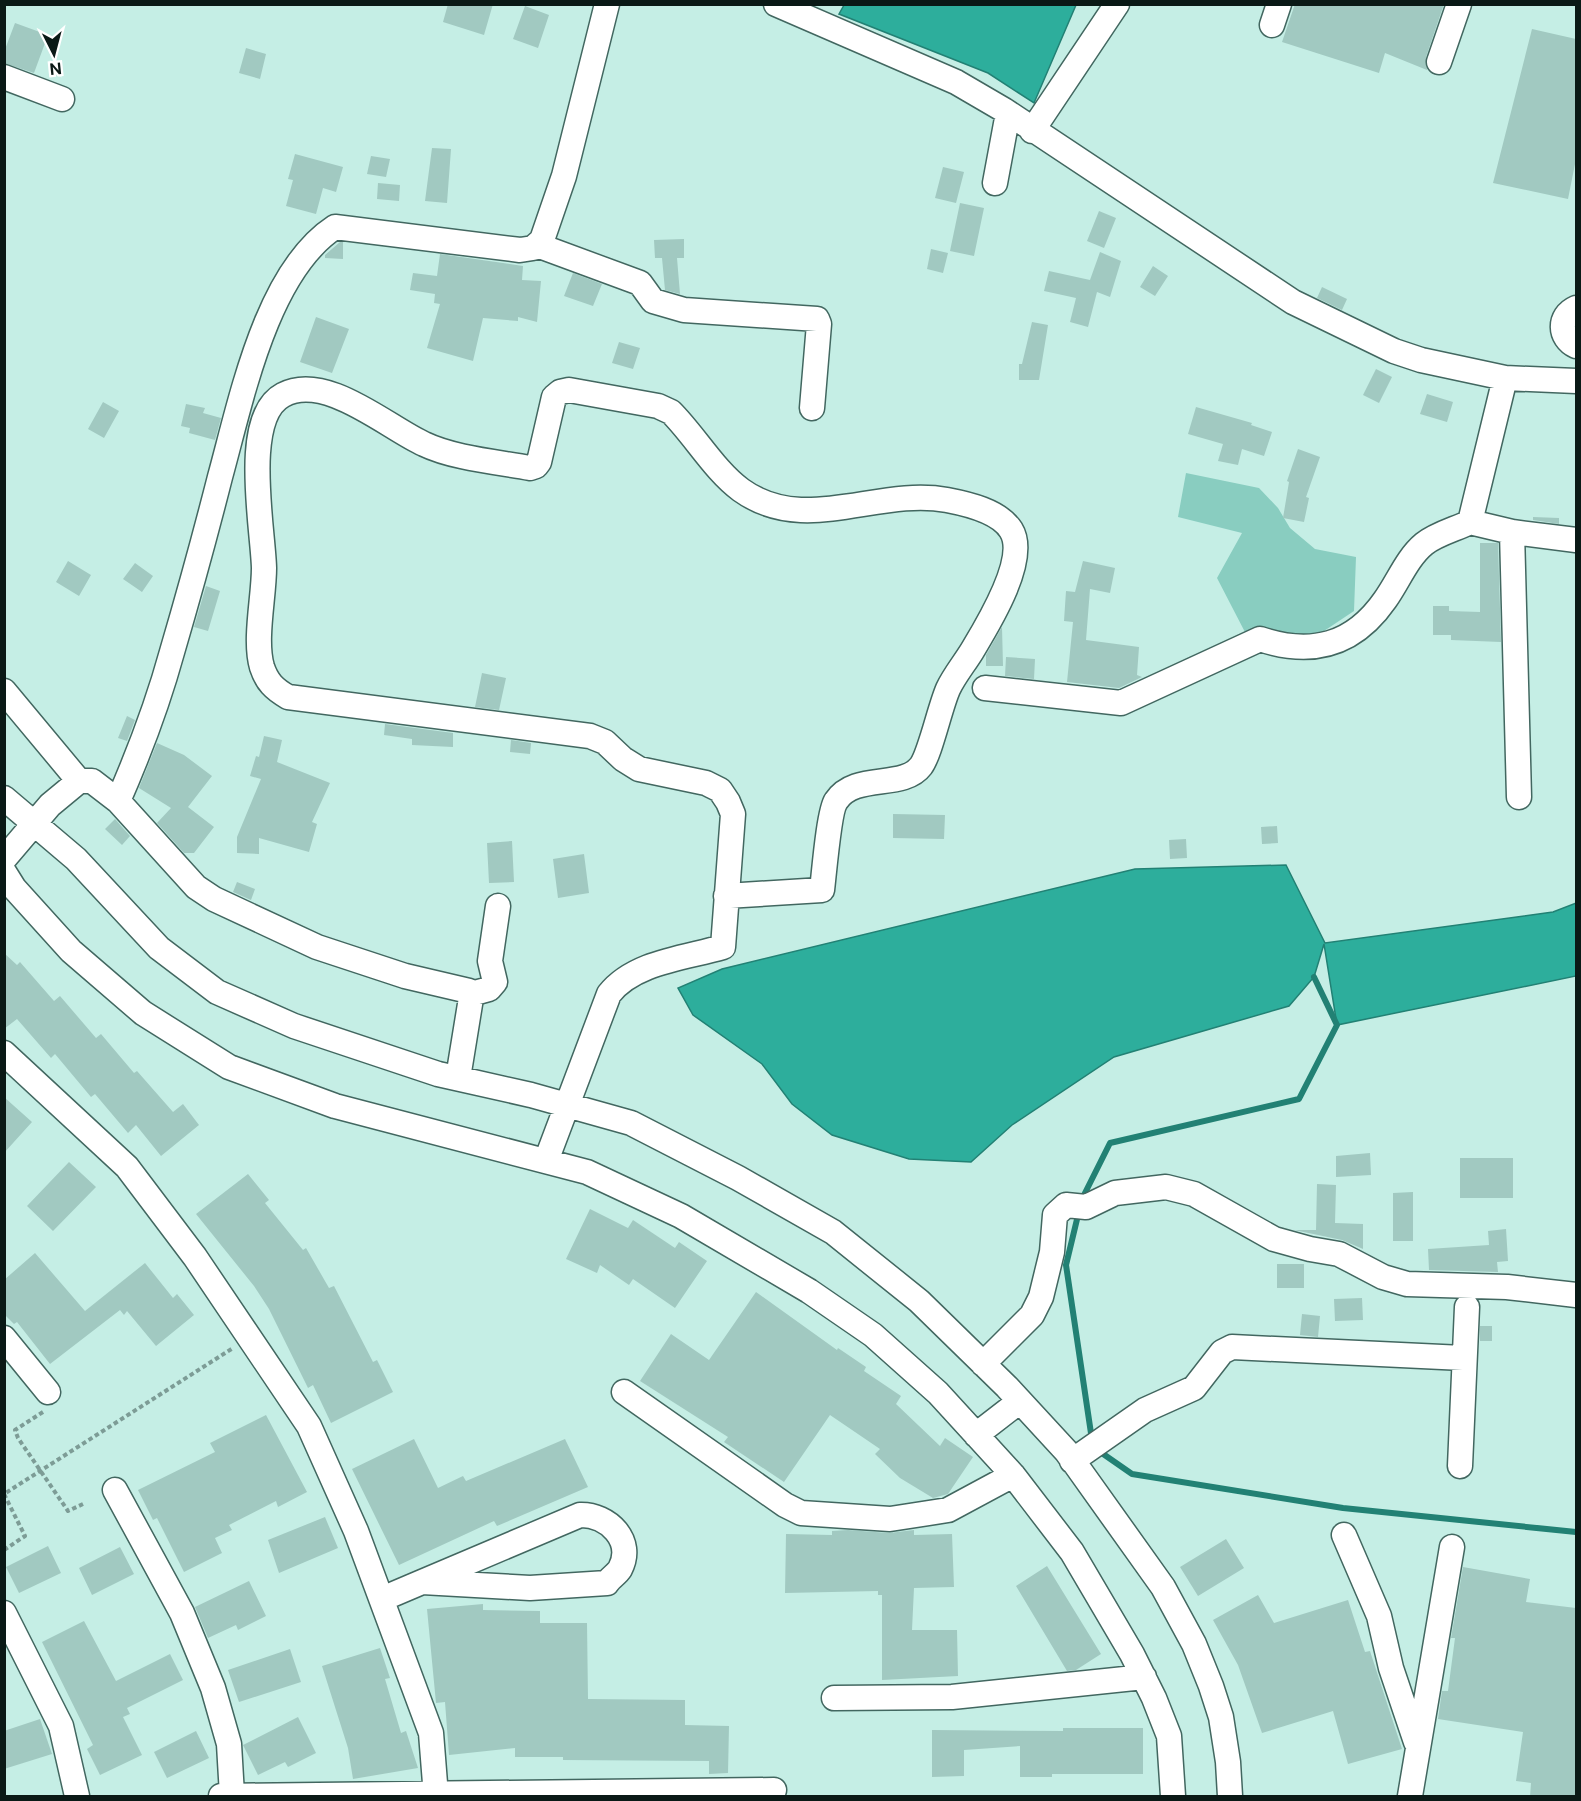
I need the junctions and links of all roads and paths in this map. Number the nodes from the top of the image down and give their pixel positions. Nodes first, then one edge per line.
1 (607, 4) edge
2 (776, 4) edge
3 (1117, 4) edge
4 (1459, 4) edge
5 (1439, 62) dead end
6 (4, 77) edge
7 (62, 99) dead end
8 (1008, 113) junction
9 (1032, 131) junction
10 (995, 183) dead end
11 (537, 245) junction
12 (1576, 308) edge
13 (1576, 346) edge
14 (1505, 378) junction
15 (1576, 381) edge
16 (812, 408) dead end
17 (1470, 522) junction
18 (1512, 532) junction
19 (1576, 540) edge
20 (985, 688) dead end
21 (4, 691) edge
22 (1519, 797) dead end
23 (4, 798) edge
24 (57, 800) junction
25 (118, 801) junction
26 (4, 859) edge
27 (4, 873) edge
28 (726, 896) junction
29 (498, 906) dead end
30 (471, 994) junction
31 (4, 1053) edge
32 (458, 1078) junction
33 (568, 1105) junction
34 (546, 1161) junction
35 (1576, 1295) edge
36 (1467, 1306) dead end
37 (4, 1338) edge
38 (249, 1338) junction
39 (1463, 1358) junction
40 (983, 1364) junction
41 (48, 1392) joint
42 (624, 1392) dead end
43 (1020, 1401) junction
44 (976, 1435) junction
45 (1081, 1456) junction
46 (1460, 1466) dead end
47 (41, 1471) junction
48 (1013, 1475) junction
49 (115, 1491) dead end
50 (83, 1504) dead end
51 (1344, 1535) dead end
52 (1452, 1547) dead end
53 (4, 1550) edge
54 (422, 1582) junction
55 (382, 1599) junction
56 (4, 1613) edge
57 (1144, 1677) junction
58 (834, 1698) dead end
59 (1418, 1747) junction
60 (774, 1790) dead end
61 (227, 1796) edge
62 (436, 1796) edge
63 (76, 1797) edge
64 (1173, 1797) edge
65 (1230, 1797) edge
66 (1410, 1797) edge

1 - 11 street
2 - 8 street
3 - 9 street
4 - 5 street
6 - 7 street
8 - 9 street
8 - 10 street
9 - 14 street
11 - 16 street
11 - 25 street
12 - 13 street
14 - 15 street
14 - 17 street
17 - 18 street
17 - 20 street
18 - 19 street
18 - 22 street
21 - 24 street
23 - 24 street
24 - 25 street
24 - 26 street
24 - 32 street
25 - 30 street
27 - 34 street
28 - 28 street
28 - 33 street
29 - 30 street
30 - 32 street
31 - 38 street
32 - 33 street
33 - 34 street
33 - 40 street
34 - 44 street
35 - 40 street
36 - 39 street
37 - 41 street
38 - 47 path
38 - 55 street
39 - 45 street
39 - 46 street
40 - 43 street
41 - 47 path
42 - 48 street
43 - 44 street
43 - 45 street
44 - 48 street
45 - 65 street
47 - 50 path
47 - 53 path
48 - 57 street
49 - 61 street
51 - 59 street
52 - 59 street
54 - 54 street
54 - 55 street
55 - 62 street
56 - 63 street
57 - 58 street
57 - 64 street
59 - 66 street
60 - 62 street
61 - 62 street

